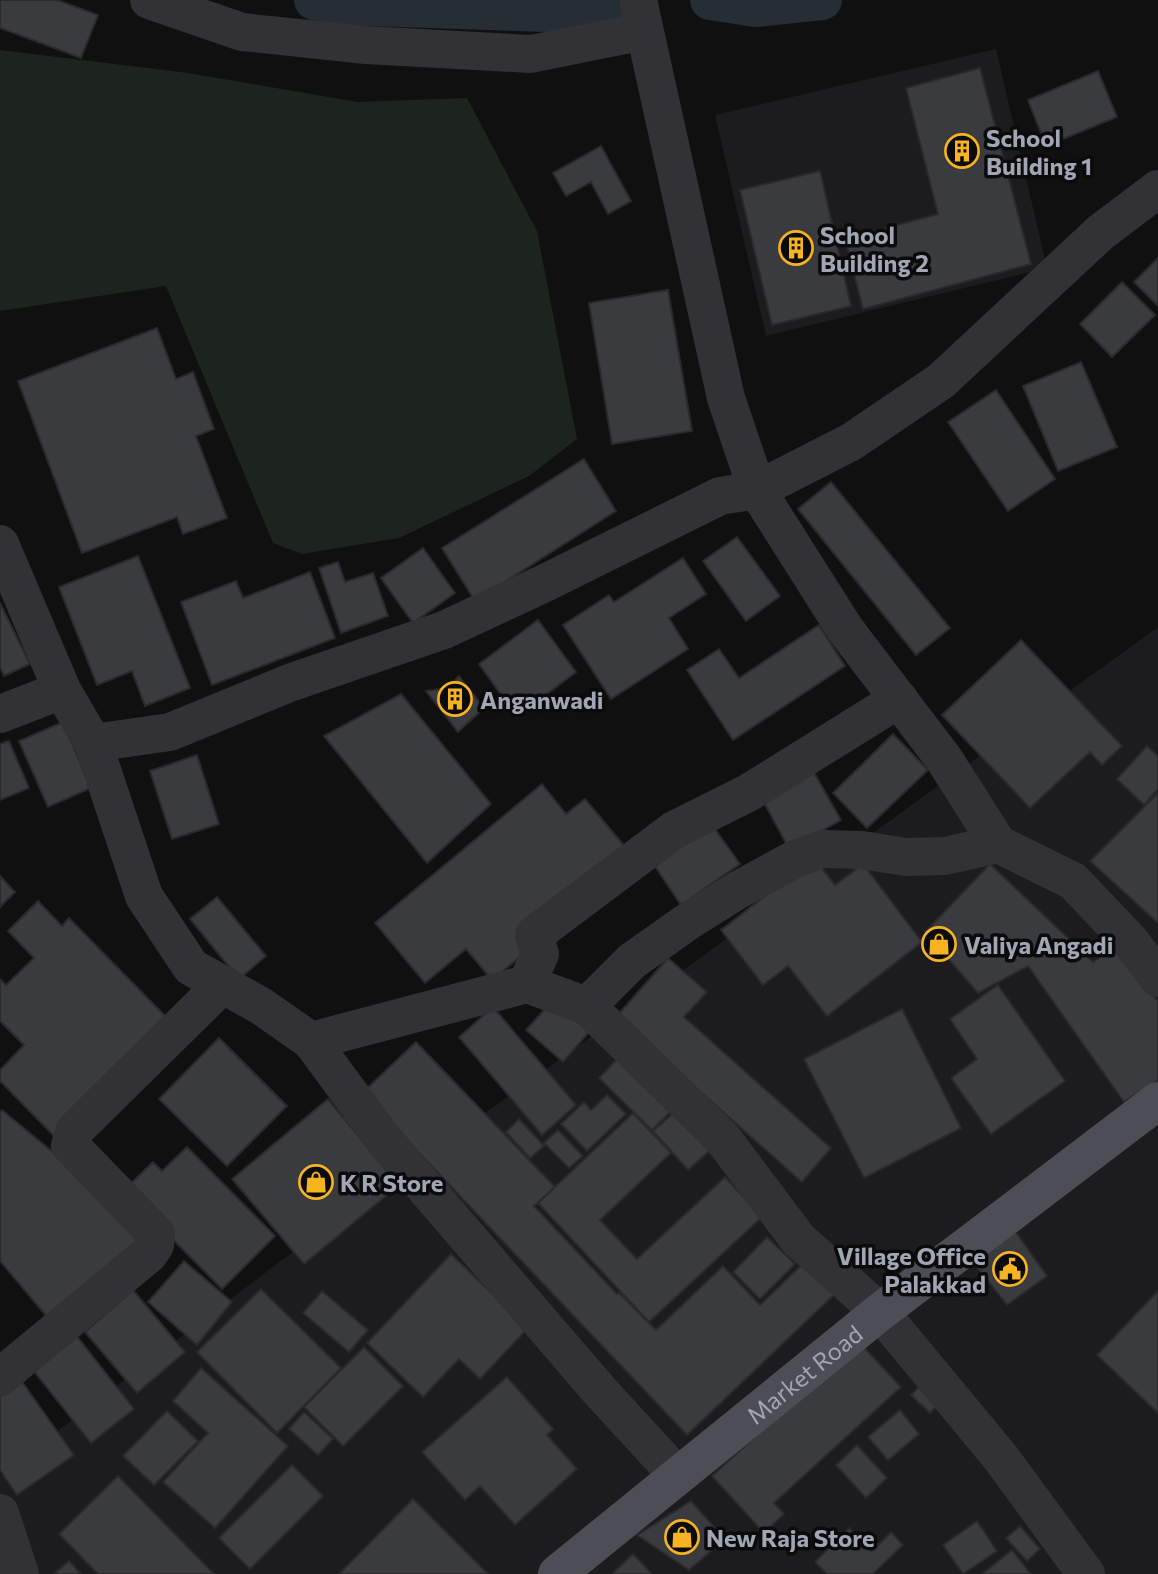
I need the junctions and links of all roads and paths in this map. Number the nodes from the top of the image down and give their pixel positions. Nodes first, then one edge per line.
1 (149, 0) edge
2 (642, 15) edge
3 (1158, 189) edge
4 (757, 489) junction
5 (0, 544) edge
6 (62, 690) junction
7 (899, 699) junction
8 (0, 714) edge
9 (93, 743) junction
10 (998, 845) junction
11 (1158, 978) edge
12 (223, 984) junction
13 (527, 984) junction
14 (587, 1006) junction
15 (311, 1041) junction
16 (1158, 1101) edge
17 (880, 1312) junction
18 (0, 1377) edge
19 (677, 1475) junction
20 (0, 1513) edge
21 (20, 1574) edge
22 (557, 1574) edge
23 (1086, 1574) edge

1 - 2 street
2 - 4 street
3 - 4 street
4 - 7 street
4 - 9 street
5 - 6 street
6 - 8 street
6 - 9 street
7 - 10 street
7 - 13 street
9 - 12 street
10 - 11 street
10 - 14 street
12 - 15 street
12 - 18 street
13 - 14 street
13 - 15 street
14 - 17 street
15 - 19 street
16 - 17 main road, Market Road
17 - 19 main road, Market Road
17 - 23 street
19 - 22 main road, Market Road
20 - 21 street

